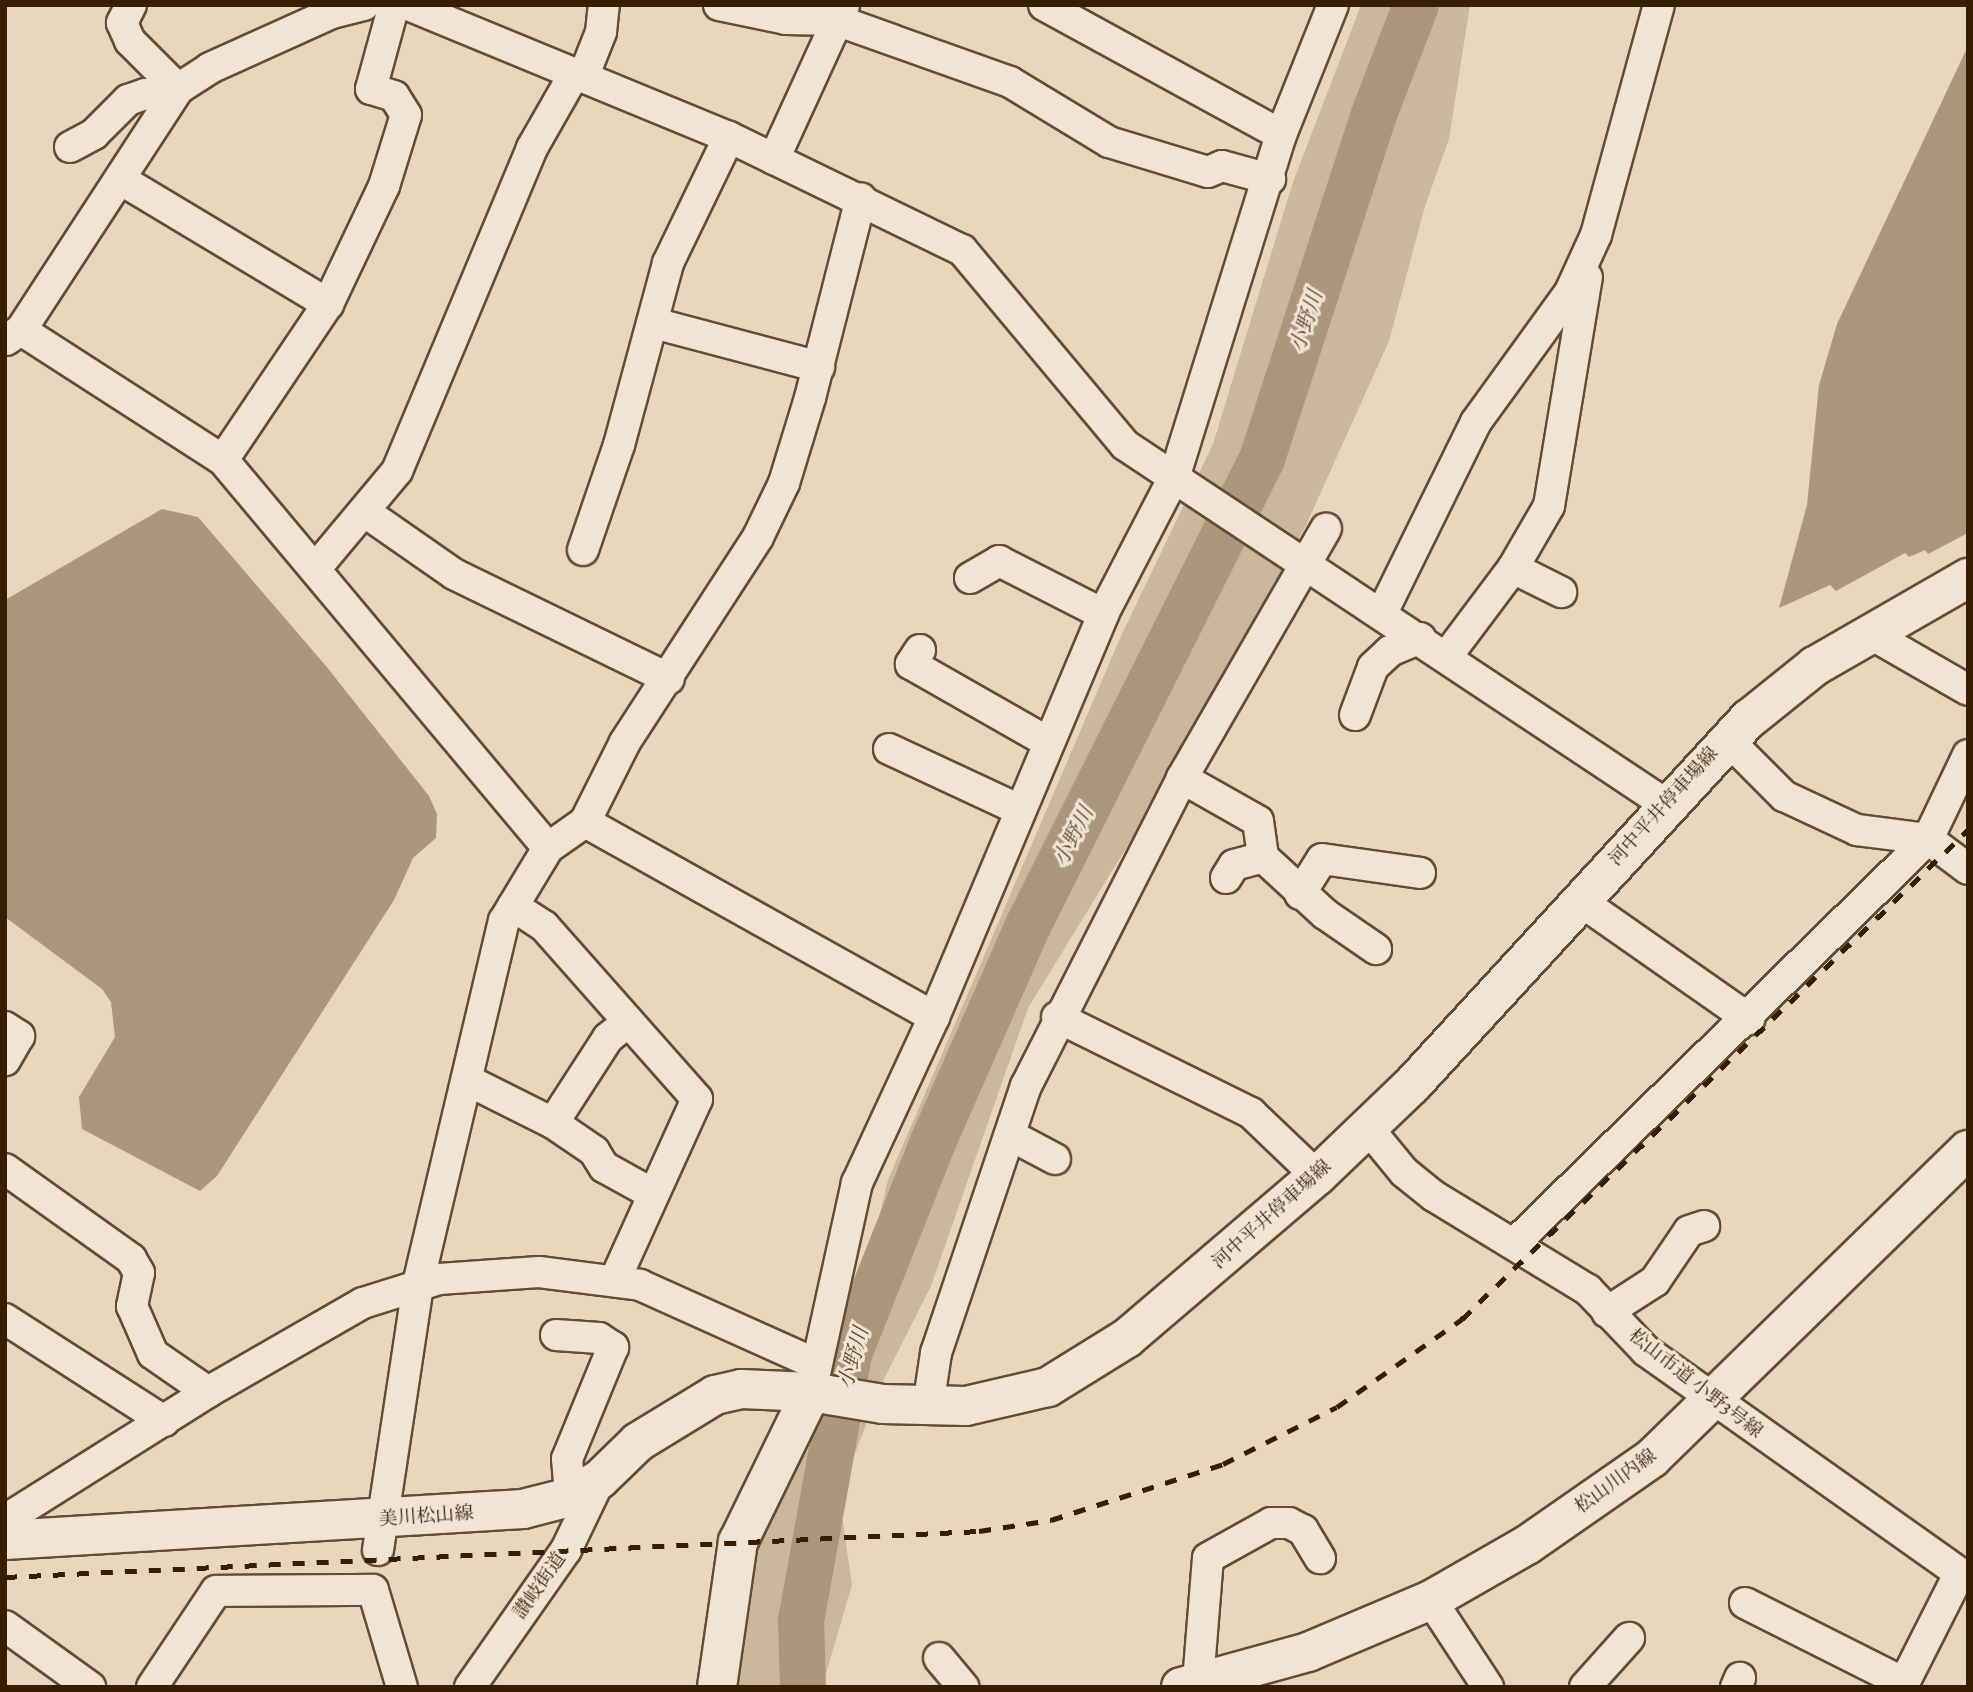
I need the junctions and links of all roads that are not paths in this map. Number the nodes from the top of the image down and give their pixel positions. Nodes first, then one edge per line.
1 (131, 5) edge
2 (364, 5) edge
3 (394, 5) edge
4 (408, 5) edge
5 (604, 5) edge
6 (719, 5) edge
7 (1045, 5) edge
8 (1333, 5) edge
9 (1659, 5) edge
10 (840, 13) edge
11 (578, 76) junction
12 (174, 94) junction
13 (1281, 135) junction
14 (729, 137) junction
15 (70, 147) dead end
16 (774, 159) junction
17 (120, 179) junction
18 (1270, 179) junction
19 (861, 198) junction
20 (1596, 235) junction
21 (328, 304) junction
22 (654, 323) junction
23 (13, 335) edge
24 (819, 367) junction
25 (223, 460) junction
26 (1179, 478) junction
27 (365, 512) junction
28 (1326, 529) dead end
29 (583, 551) dead end
30 (1303, 559) junction
31 (1513, 568) junction
32 (315, 569) junction
33 (970, 578) dead end
34 (1968, 578) edge
35 (1561, 592) dead end
36 (1382, 613) junction
37 (1102, 614) junction
38 (1869, 633) junction
39 (1420, 638) junction
40 (920, 650) dead end
41 (1447, 656) junction
42 (669, 679) junction
43 (1968, 691) edge
44 (1355, 715) dead end
45 (1727, 739) junction
46 (1048, 742) junction
47 (889, 749) dead end
48 (1968, 755) edge
49 (1182, 778) junction
50 (1667, 805) junction
51 (1020, 810) junction
52 (585, 822) junction
53 (1928, 839) junction
54 (548, 848) junction
55 (1263, 857) junction
56 (1968, 869) edge
57 (1420, 873) dead end
58 (1226, 878) dead end
59 (1300, 894) junction
60 (1579, 900) junction
61 (513, 906) junction
62 (1376, 949) dead end
63 (934, 1017) junction
64 (1057, 1017) junction
65 (1749, 1019) junction
66 (628, 1022) junction
67 (5, 1027) edge
68 (5, 1060) edge
69 (467, 1080) junction
70 (553, 1123) junction
71 (1367, 1126) junction
72 (1010, 1135) junction
73 (1968, 1150) edge
74 (1055, 1159) dead end
75 (5, 1169) edge
76 (1317, 1176) junction
77 (653, 1194) junction
78 (1704, 1226) dead end
79 (1516, 1243) junction
80 (615, 1280) junction
81 (418, 1284) junction
82 (1607, 1312) junction
83 (5, 1319) edge
84 (556, 1335) dead end
85 (816, 1383) junction
86 (208, 1392) junction
87 (1714, 1402) junction
88 (928, 1407) junction
89 (164, 1421) junction
90 (585, 1488) junction
91 (5, 1520) edge
92 (380, 1535) junction
93 (5, 1540) edge
94 (1320, 1558) dead end
95 (1964, 1577) edge
96 (1431, 1600) junction
97 (1745, 1603) dead end
98 (5, 1626) edge
99 (1629, 1638) dead end
100 (939, 1658) dead end
101 (1190, 1684) edge
102 (1903, 1685) edge
103 (90, 1687) edge
104 (152, 1687) edge
105 (402, 1687) edge
106 (470, 1687) edge
107 (717, 1687) edge
108 (964, 1687) edge
109 (1488, 1687) edge
110 (1585, 1687) edge

1 - 12 street
2 - 12 street
3 - 21 street
4 - 11 street
5 - 11 street
6 - 10 street
7 - 13 street
8 - 13 street
9 - 20 street
10 - 16 street
10 - 18 street
11 - 14 street
11 - 27 street
12 - 15 street
12 - 17 street
13 - 18 street
14 - 16 street
14 - 22 street
16 - 19 street
17 - 21 street
17 - 23 street
18 - 26 street
19 - 24 street
19 - 26 street
20 - 31 street
20 - 36 street
21 - 25 street
22 - 24 street
22 - 29 street
23 - 25 street
24 - 42 street
25 - 32 street
26 - 30 street
26 - 37 street
27 - 32 street
27 - 42 street
28 - 30 street
30 - 36 street
30 - 49 street
31 - 35 street
31 - 41 street
32 - 54 street
33 - 37 street
34 - 38 main road
36 - 39 street
37 - 46 street
38 - 43 street
38 - 45 main road, 河中平井停車場線
39 - 41 street
39 - 44 street
40 - 46 street
41 - 50 street
42 - 52 street
45 - 50 main road, 河中平井停車場線
45 - 53 street
46 - 51 street
47 - 51 street
48 - 53 street
49 - 55 street
49 - 64 street
50 - 60 main road, 河中平井停車場線
51 - 63 street
52 - 54 street
52 - 63 street
53 - 56 street
53 - 65 street
54 - 61 street
55 - 58 street
55 - 59 street
57 - 59 street
59 - 62 street
60 - 65 street
60 - 71 main road, 河中平井停車場線
61 - 66 street
61 - 69 street
63 - 85 street
64 - 72 street
64 - 76 street
65 - 79 street
66 - 70 street
66 - 77 street
67 - 68 street
69 - 70 street
69 - 81 street
70 - 77 street
71 - 76 main road, 河中平井停車場線
71 - 79 street, 松山市道 小野3号線
72 - 74 street
72 - 88 street
73 - 87 main road, 松山川内線
75 - 86 street
76 - 88 main road, 河中平井停車場線
77 - 80 street
78 - 82 street
79 - 82 street, 松山市道 小野3号線
80 - 81 street
80 - 85 street
81 - 86 street
81 - 92 street
82 - 87 street, 松山市道 小野3号線
83 - 89 street
84 - 90 street
85 - 88 main road, 河中平井停車場線
85 - 90 main road, 美川松山線
85 - 107 main road
86 - 89 street
87 - 95 street, 松山市道 小野3号線
87 - 96 main road, 松山川内線
89 - 91 street
90 - 92 main road, 美川松山線
90 - 106 street, 讃岐街道
92 - 93 main road, 美川松山線
94 - 101 street
95 - 102 street
96 - 101 main road, 松山川内線
96 - 109 street
97 - 102 street
98 - 103 street
99 - 110 street
100 - 108 street
104 - 105 street

